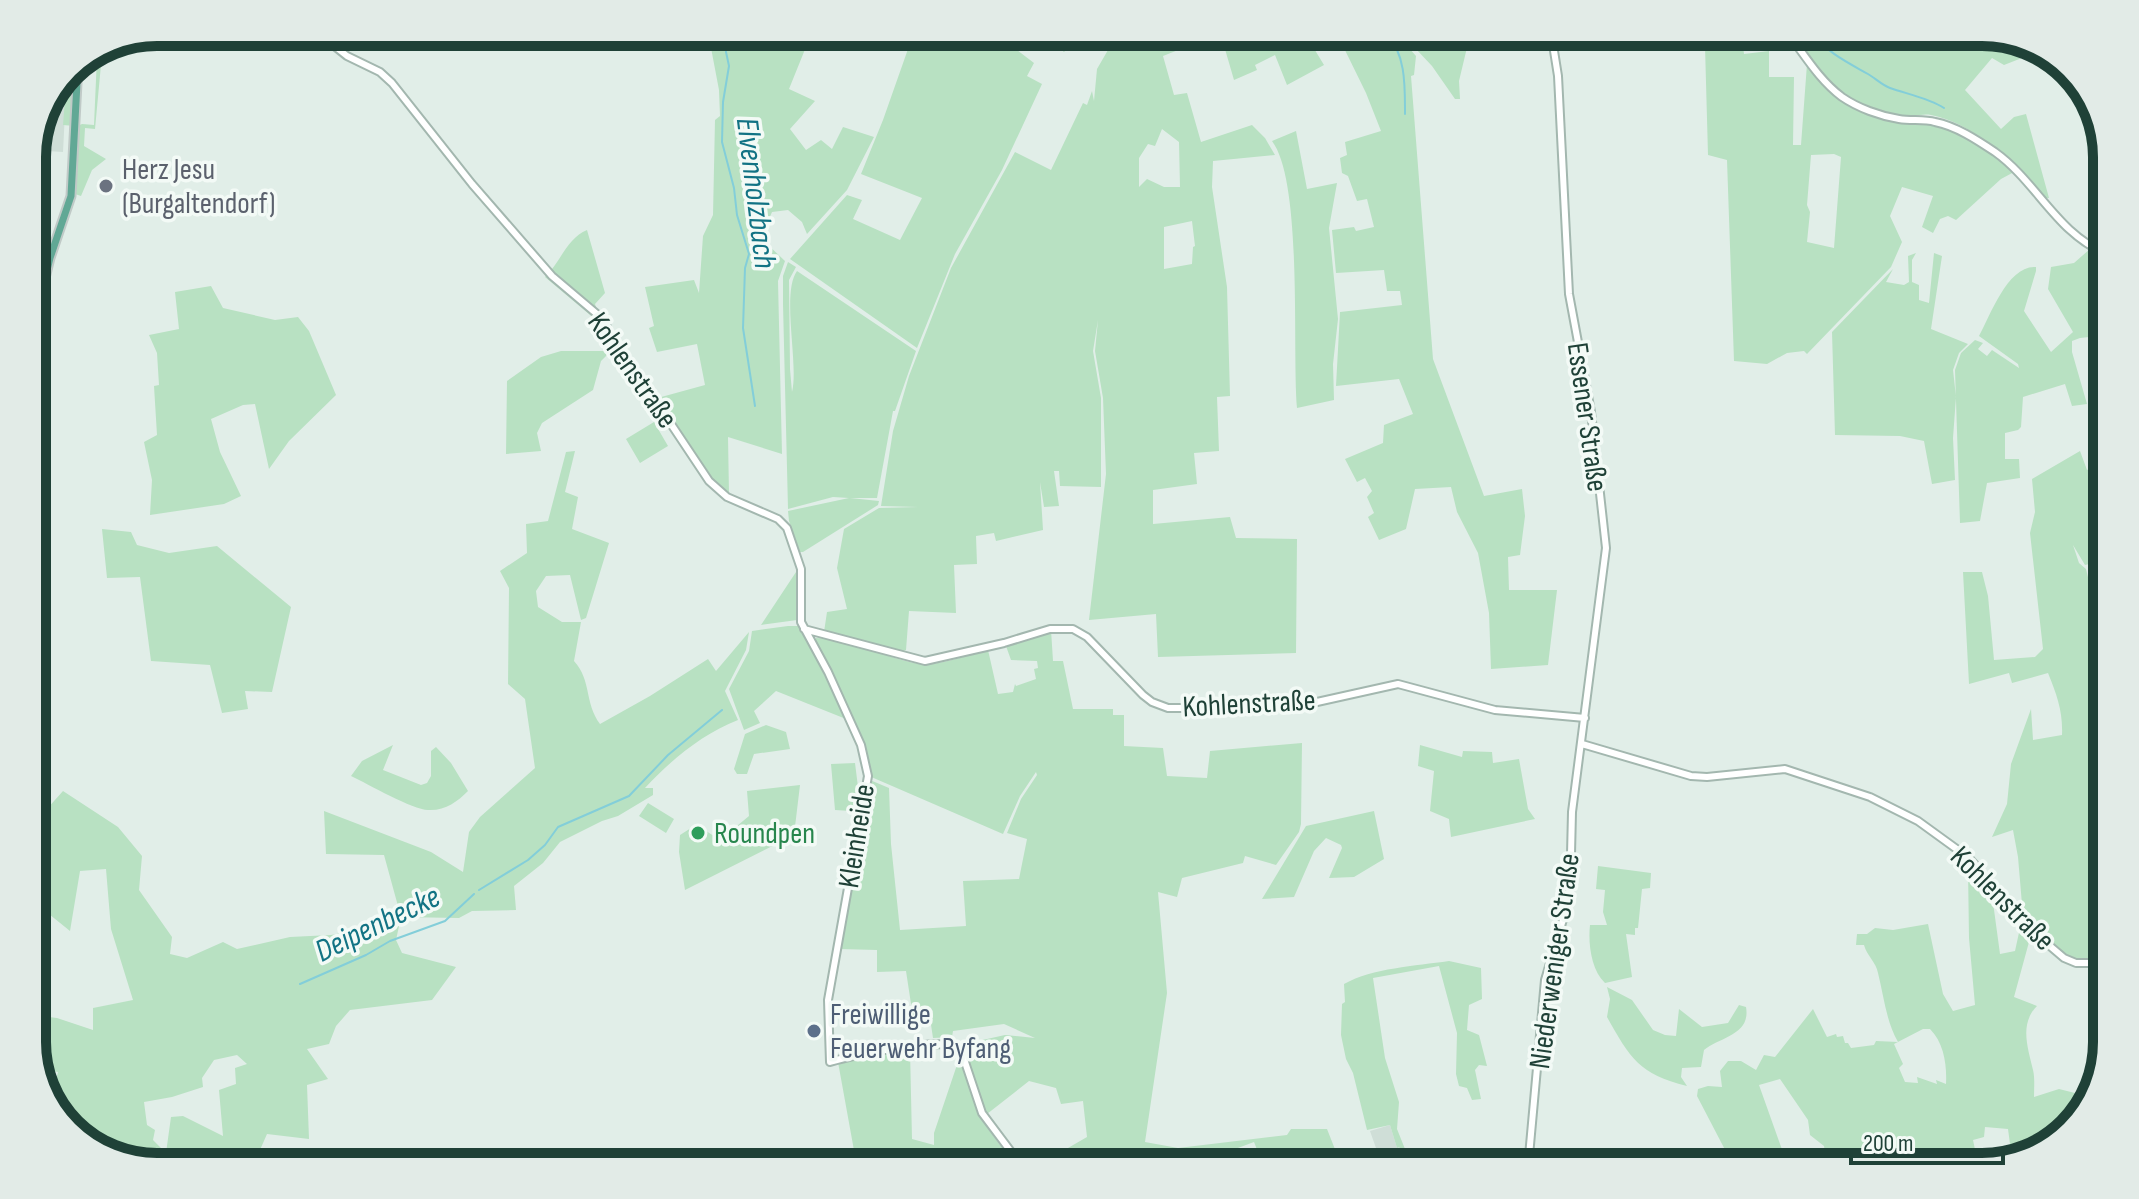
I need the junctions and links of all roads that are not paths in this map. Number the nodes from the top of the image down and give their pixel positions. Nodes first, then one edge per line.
1 (334, 46) edge
2 (1553, 46) edge
3 (1798, 46) edge
4 (77, 80) edge
5 (2093, 247) edge
6 (46, 274) edge
7 (802, 626) junction
8 (1585, 718) junction
9 (1582, 744) junction
10 (1573, 802) joint
11 (2093, 963) edge
12 (1011, 1153) edge
13 (1529, 1153) edge

1 - 7 street, Kohlenstraße
2 - 8 street, Essener Straße
3 - 5 street
4 - 6 main road
7 - 8 street, Kohlenstraße
7 - 12 street, Kleinheide
8 - 9 street, Essener Straße
9 - 10 street, Essener Straße
9 - 11 street, Kohlenstraße
10 - 13 street, Niederweniger Straße

